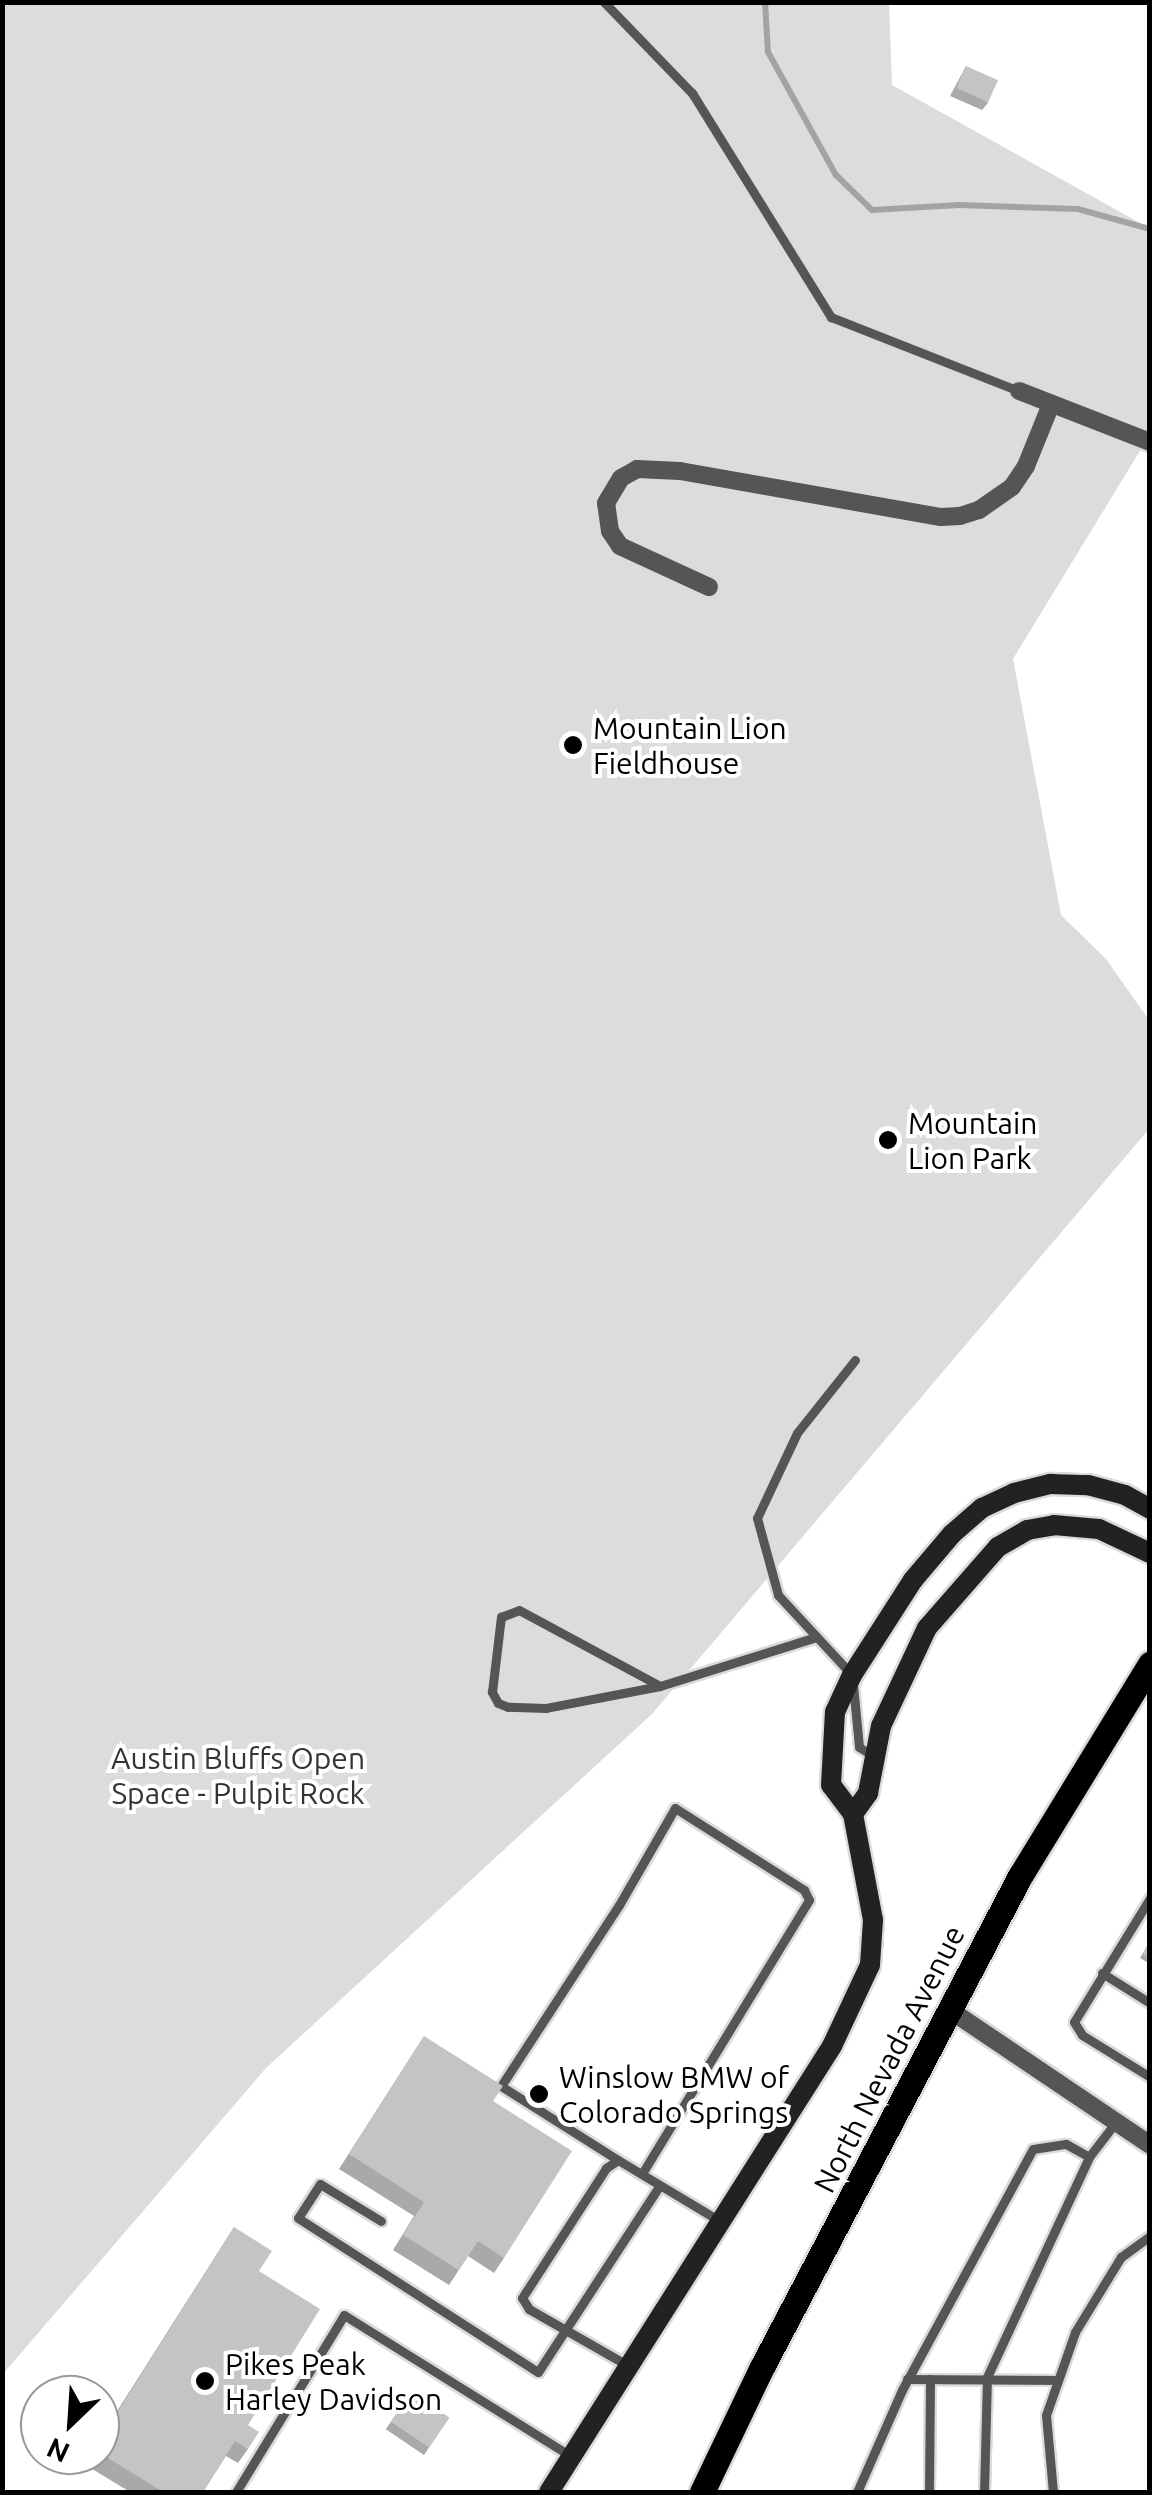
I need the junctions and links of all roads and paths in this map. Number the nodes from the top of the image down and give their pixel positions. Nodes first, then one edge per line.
1 (604, 2) edge
2 (1019, 391) joint
3 (1051, 404) junction
4 (1150, 442) edge
5 (709, 587) dead end
6 (855, 1360) dead end
7 (1150, 1508) edge
8 (1150, 1553) edge
9 (814, 1638) junction
10 (1150, 1664) edge
11 (852, 1675) junction
12 (660, 1686) junction
13 (872, 1755) junction
14 (853, 1814) junction
15 (1150, 1898) edge
16 (1102, 1973) junction
17 (1150, 2003) edge
18 (950, 2010) junction
19 (1150, 2078) edge
20 (1116, 2122) junction
21 (1150, 2144) edge
22 (1089, 2156) junction
23 (618, 2160) junction
24 (642, 2174) junction
25 (660, 2185) junction
26 (381, 2221) dead end
27 (721, 2222) junction
28 (1150, 2236) edge
29 (565, 2330) junction
30 (629, 2366) junction
31 (907, 2379) junction
32 (930, 2379) junction
33 (988, 2379) junction
34 (1058, 2380) junction
35 (572, 2457) junction
36 (236, 2492) edge
37 (549, 2492) edge
38 (702, 2492) edge
39 (857, 2492) edge
40 (929, 2492) edge
41 (984, 2492) edge
42 (1052, 2492) edge

1 - 2 lane
2 - 3 street
3 - 4 street
3 - 5 street
6 - 9 lane
7 - 11 main road, North Nevada Avenue
8 - 13 main road
9 - 11 lane
9 - 12 lane
10 - 18 main road, North Nevada Avenue
11 - 13 lane
11 - 14 main road, North Nevada Avenue
12 - 12 lane
13 - 14 main road
14 - 27 main road, North Nevada Avenue
15 - 16 lane
16 - 17 lane
16 - 19 lane
18 - 20 street
18 - 38 main road, North Nevada Avenue
20 - 21 street
20 - 22 lane
22 - 31 lane
22 - 33 lane
23 - 24 lane
23 - 24 lane
23 - 29 lane
24 - 25 lane
25 - 27 lane
25 - 29 lane
26 - 29 lane
27 - 30 main road, North Nevada Avenue
28 - 34 lane
29 - 30 lane
30 - 35 main road, North Nevada Avenue
31 - 32 lane
31 - 39 lane
32 - 33 lane
32 - 40 lane
33 - 34 lane
33 - 41 lane
34 - 42 lane
35 - 36 lane
35 - 37 main road, North Nevada Avenue

